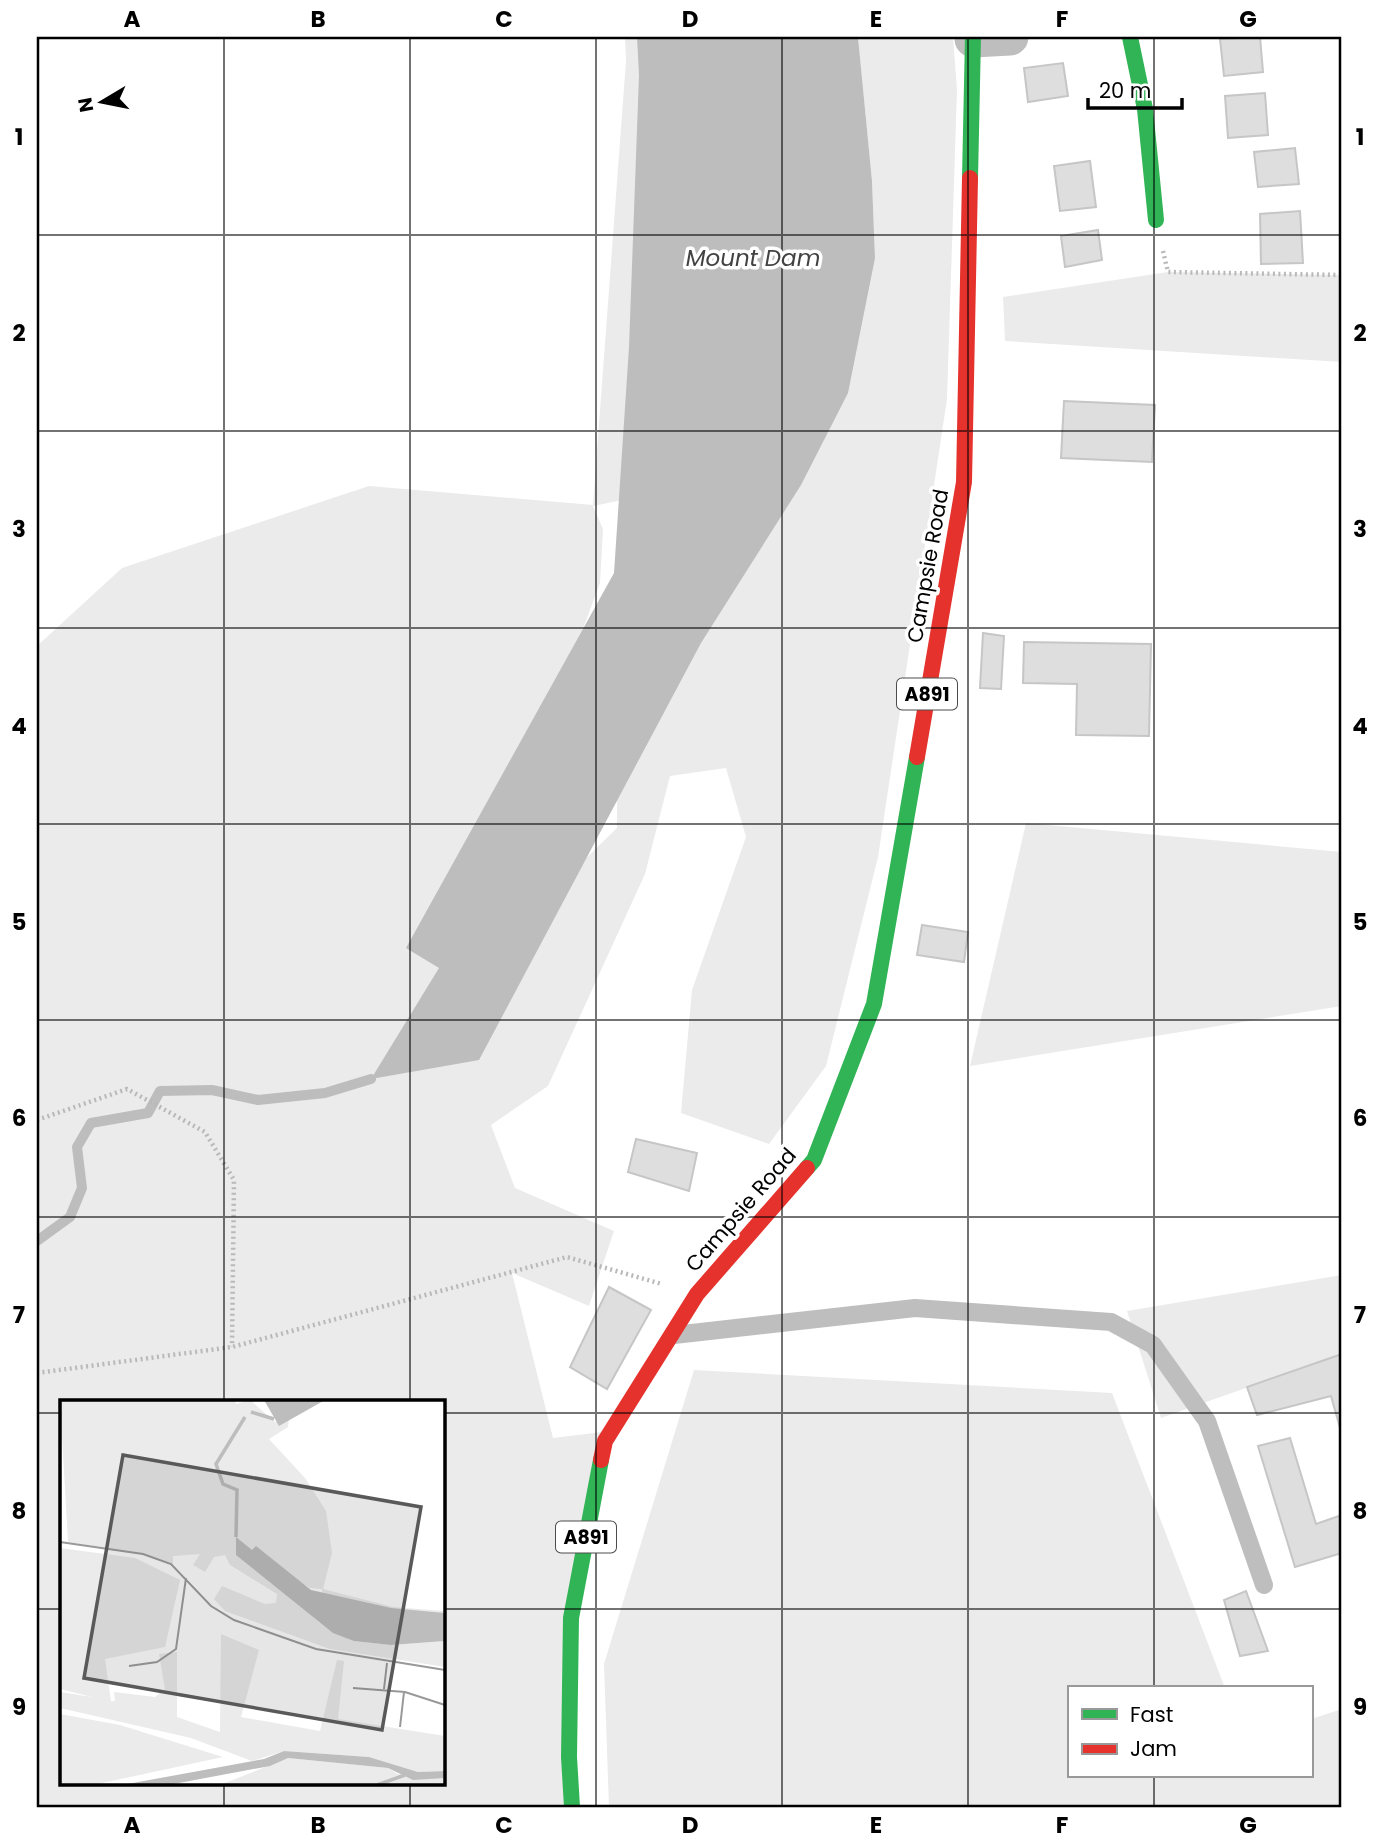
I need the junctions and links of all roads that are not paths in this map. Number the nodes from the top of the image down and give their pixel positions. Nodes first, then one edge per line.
1 (1010, 37) edge
2 (1130, 37) edge
3 (973, 38) edge
4 (1156, 220) road end
5 (671, 1336) junction
6 (1264, 1585) dead end
7 (572, 1807) edge

1 - 3 street
2 - 4 main road
3 - 5 main road, Campsie Road / A891
5 - 6 lane
5 - 7 main road, A891

